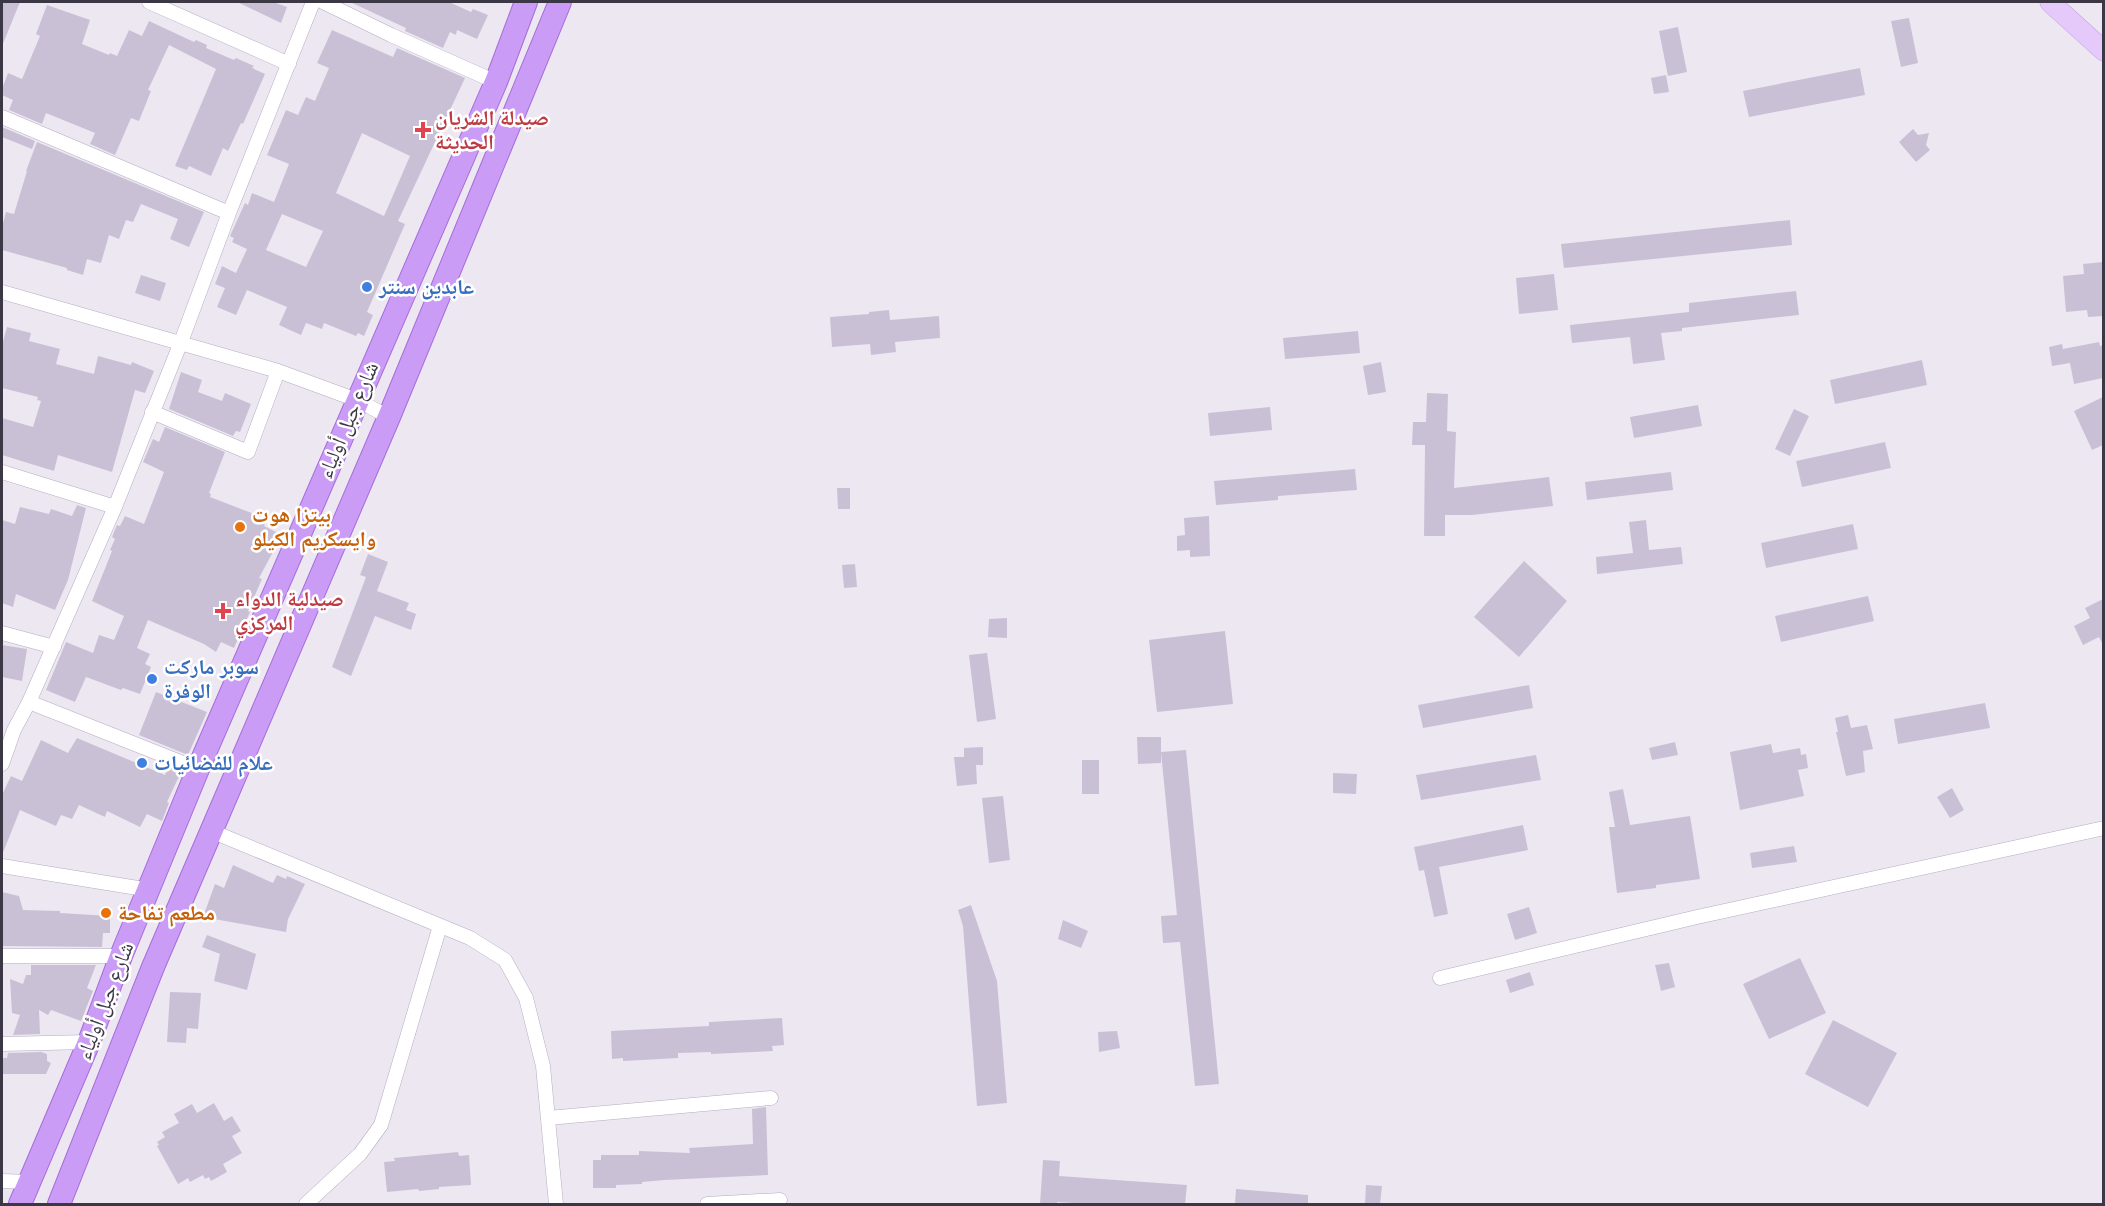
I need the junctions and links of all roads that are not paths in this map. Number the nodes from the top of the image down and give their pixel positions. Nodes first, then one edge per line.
1 (149, 2) edge
2 (313, 2) edge
3 (323, 2) edge
4 (526, 2) edge
5 (560, 2) edge
6 (2050, 2) edge
7 (170, 6) edge
8 (2103, 51) edge
9 (289, 64) junction
10 (496, 82) junction
11 (2, 117) edge
12 (229, 213) junction
13 (2, 292) edge
14 (182, 342) junction
15 (278, 371) junction
16 (357, 400) junction
17 (152, 412) junction
18 (389, 417) junction
19 (2, 472) edge
20 (115, 507) junction
21 (2, 633) edge
22 (54, 647) junction
23 (29, 702) junction
24 (8, 729) edge
25 (2, 764) edge
26 (198, 769) junction
27 (2103, 828) edge
28 (211, 831) junction
29 (2, 866) edge
30 (150, 890) junction
31 (440, 926) junction
32 (2, 956) edge
33 (122, 956) junction
34 (1440, 978) dead end
35 (89, 1042) junction
36 (2, 1044) edge
37 (771, 1098) dead end
38 (548, 1118) junction
39 (2, 1181) edge
40 (30, 1182) junction
41 (780, 1200) dead end
42 (20, 1204) edge
43 (59, 1204) edge
44 (306, 1204) edge
45 (556, 1204) edge
46 (707, 1204) edge

1 - 7 street
2 - 9 street
3 - 10 street
4 - 10 main road, شارع جبل أولياء
5 - 18 main road, شارع جبل أولياء
6 - 8 street
7 - 9 street
9 - 12 street
10 - 16 main road, شارع جبل أولياء
11 - 12 street
12 - 14 street
13 - 14 street
14 - 15 street
14 - 17 street
15 - 16 street
15 - 17 street
16 - 18 street
16 - 26 main road, شارع جبل أولياء
17 - 20 street
18 - 28 main road, شارع جبل أولياء
19 - 20 street
20 - 22 street
21 - 22 street
22 - 23 street
23 - 24 street
23 - 26 street
24 - 25 street
26 - 30 main road, شارع جبل أولياء
27 - 34 street
28 - 31 street
28 - 43 main road, شارع جبل أولياء
29 - 30 street
30 - 33 main road, شارع جبل أولياء
31 - 38 street
31 - 44 street
32 - 33 street
33 - 35 main road, شارع جبل أولياء
35 - 36 street
35 - 40 main road, شارع جبل أولياء
37 - 38 street
38 - 45 street
39 - 40 street
40 - 42 main road, شارع جبل أولياء
41 - 46 street

